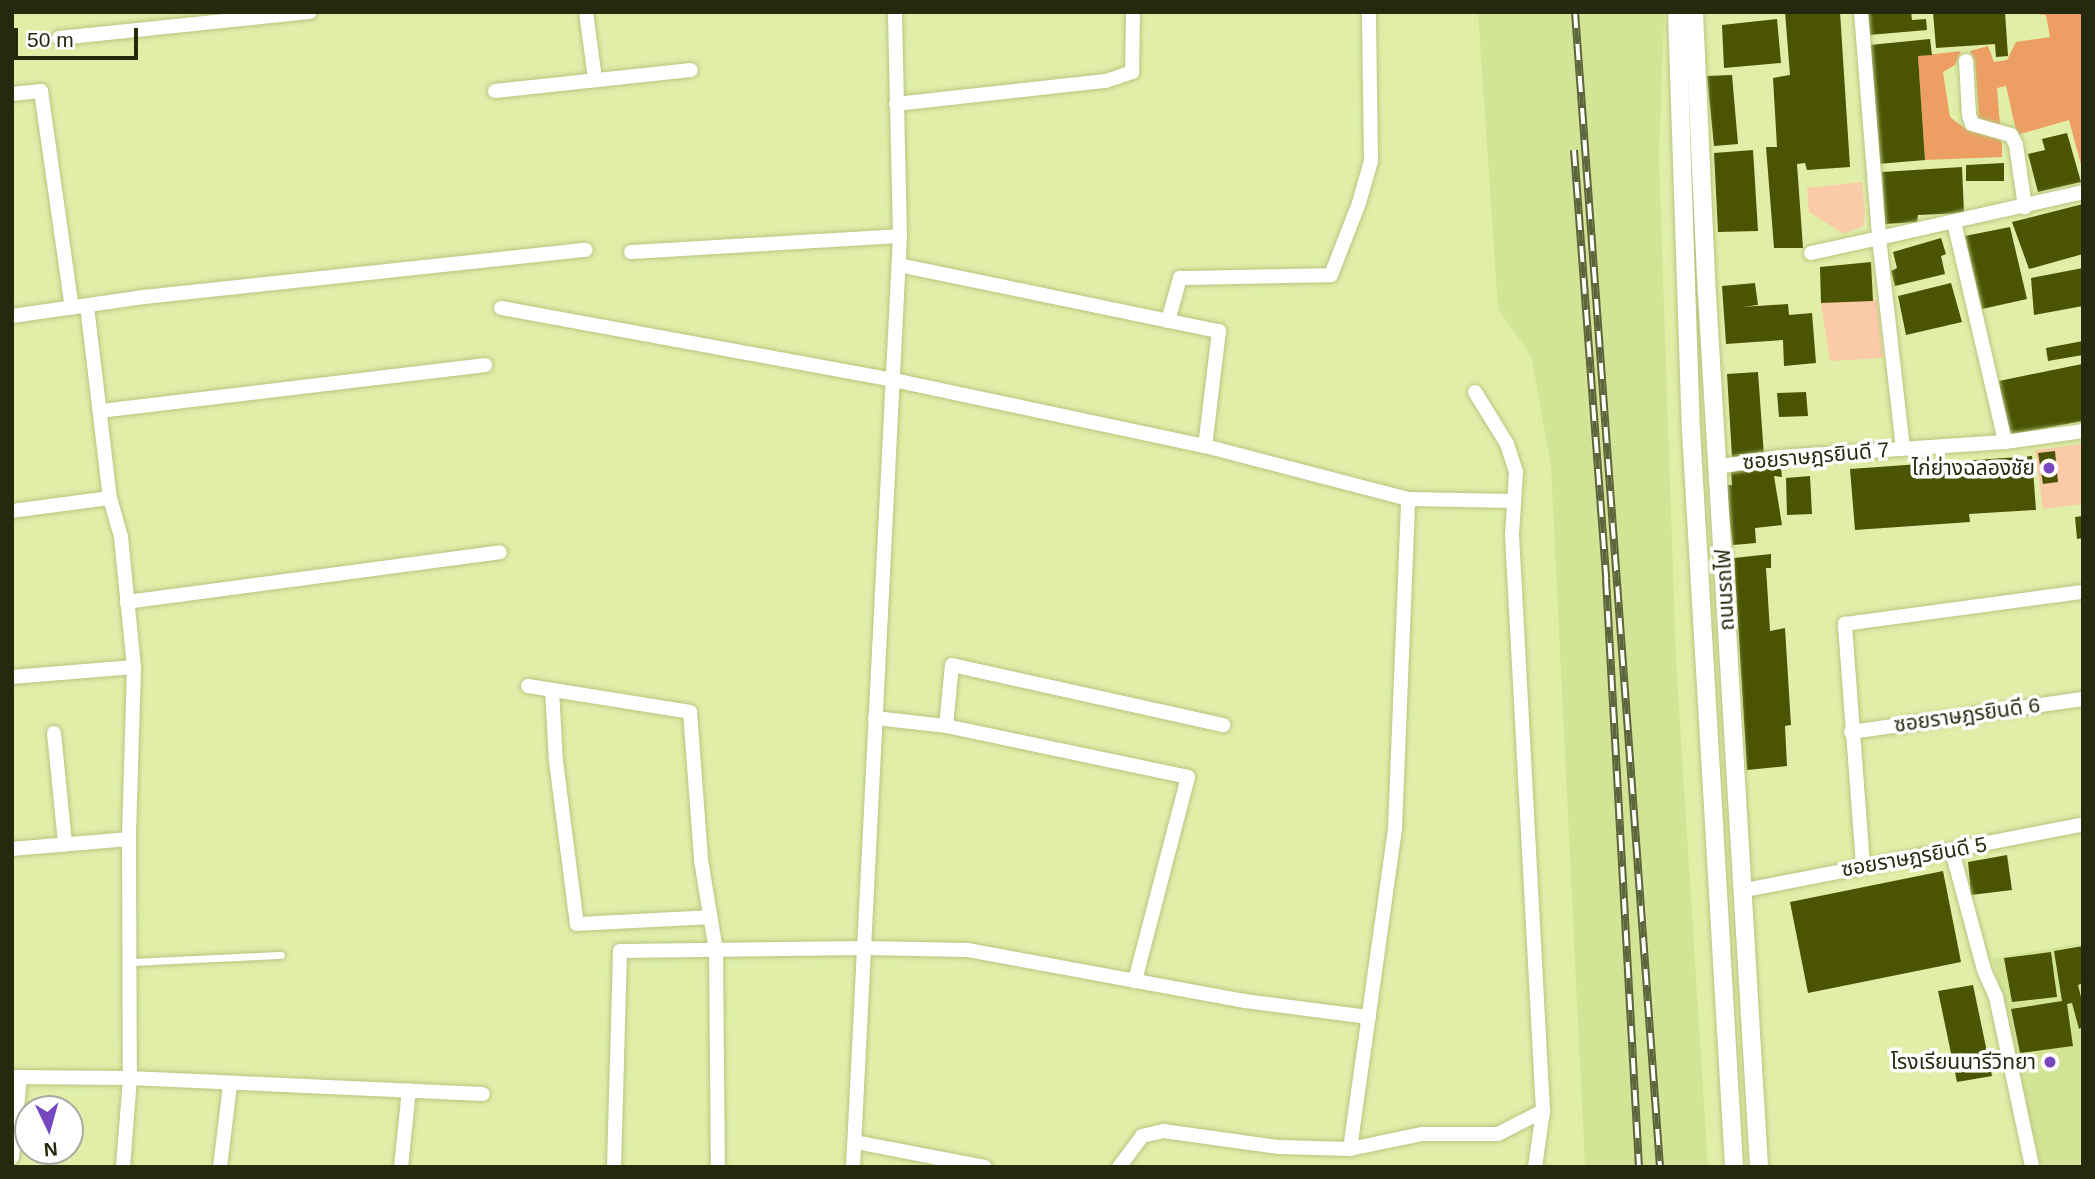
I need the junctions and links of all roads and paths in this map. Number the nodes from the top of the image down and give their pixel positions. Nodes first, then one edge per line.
1 (310, 12) edge
2 (586, 12) edge
3 (895, 12) edge
4 (1133, 12) edge
5 (1369, 12) edge
6 (1677, 12) edge
7 (1694, 12) edge
8 (1861, 12) edge
9 (59, 38) dead end
10 (1966, 61) dead end
11 (691, 70) dead end
12 (595, 79) junction
13 (495, 91) dead end
14 (12, 94) edge
15 (897, 104) junction
16 (2083, 192) edge
17 (2025, 207) junction
18 (1954, 222) junction
19 (900, 236) junction
20 (1879, 238) junction
21 (586, 250) dead end
22 (631, 252) dead end
23 (1811, 253) dead end
24 (899, 265) junction
25 (88, 306) junction
26 (72, 308) junction
27 (501, 308) dead end
28 (12, 316) edge
29 (1168, 321) junction
30 (485, 365) dead end
31 (894, 380) junction
32 (1475, 392) dead end
33 (100, 411) junction
34 (2083, 431) edge
35 (2005, 442) junction
36 (1205, 446) junction
37 (1903, 448) junction
38 (1717, 467) junction
39 (110, 498) junction
40 (1408, 499) junction
41 (1514, 501) junction
42 (12, 512) edge
43 (500, 552) dead end
44 (2083, 592) edge
45 (127, 602) junction
46 (134, 667) junction
47 (12, 677) edge
48 (528, 686) dead end
49 (552, 690) junction
50 (2083, 698) edge
51 (1732, 705) junction
52 (1705, 706) junction
53 (875, 718) junction
54 (1223, 725) dead end
55 (946, 726) junction
56 (1851, 732) junction
57 (54, 733) dead end
58 (2083, 824) edge
59 (129, 839) junction
60 (65, 844) junction
61 (12, 849) edge
62 (1952, 851) junction
63 (1863, 865) junction
64 (1745, 890) junction
65 (710, 917) junction
66 (864, 948) junction
67 (716, 951) junction
68 (281, 955) dead end
69 (130, 962) junction
70 (1135, 981) junction
71 (1369, 1017) junction
72 (16, 1077) edge
73 (131, 1078) junction
74 (230, 1085) junction
75 (410, 1090) junction
76 (483, 1094) dead end
77 (1544, 1111) junction
78 (855, 1142) junction
79 (1350, 1149) junction
80 (12, 1157) edge
81 (123, 1167) edge
82 (220, 1167) edge
83 (401, 1167) edge
84 (614, 1167) edge
85 (718, 1167) edge
86 (853, 1167) edge
87 (985, 1167) edge
88 (1119, 1167) edge
89 (1535, 1167) edge
90 (1734, 1167) edge
91 (1759, 1167) edge
92 (2032, 1167) edge

1 - 9 street
2 - 12 street
3 - 15 street
4 - 15 street
5 - 29 street
6 - 52 street, ถนนรถไฟ
7 - 38 street, ถนนรถไฟ
8 - 20 street
10 - 17 street
11 - 12 street
12 - 13 street
14 - 26 street
15 - 19 street
16 - 17 street
17 - 18 street
18 - 20 street
18 - 35 street
19 - 22 street
19 - 24 street
20 - 23 street
20 - 37 street
21 - 25 street
24 - 29 street
24 - 31 street
25 - 26 street
25 - 33 street
26 - 28 street
27 - 31 street
29 - 36 street
30 - 33 street
31 - 36 street
31 - 53 street
32 - 41 street
33 - 39 street
34 - 35 street, ซอยราษฎรยินดี 7
35 - 37 street, ซอยราษฎรยินดี 7
36 - 40 street
37 - 38 street, ซอยราษฎรยินดี 7
38 - 51 street, ถนนรถไฟ
39 - 42 street
39 - 45 street
40 - 41 street
40 - 71 street
41 - 77 street
43 - 45 street
44 - 56 street
45 - 46 street
46 - 47 street
46 - 59 street
48 - 49 street
49 - 65 street
49 - 65 street
50 - 56 street, ซอยราษฎรยินดี 6
51 - 52 street
51 - 64 street, ถนนรถไฟ
52 - 90 street, ถนนรถไฟ
53 - 55 street
53 - 66 street
54 - 55 street
55 - 70 street
56 - 63 street
57 - 60 street
58 - 62 street, ซอยราษฎรยินดี 5
59 - 60 street
59 - 69 street
60 - 61 street
62 - 63 street, ซอยราษฎรยินดี 5
62 - 92 street
63 - 64 street, ซอยราษฎรยินดี 5
64 - 91 street, ถนนรถไฟ
65 - 67 street
66 - 67 street
66 - 70 street
66 - 78 street
67 - 84 street
67 - 85 street
68 - 69 lane
69 - 73 street
70 - 71 street
71 - 79 street
72 - 73 street
72 - 80 street
73 - 74 street
73 - 81 street
74 - 75 street
74 - 82 street
75 - 76 street
75 - 83 street
77 - 79 street
77 - 89 street
78 - 86 street
78 - 87 street
79 - 88 street

